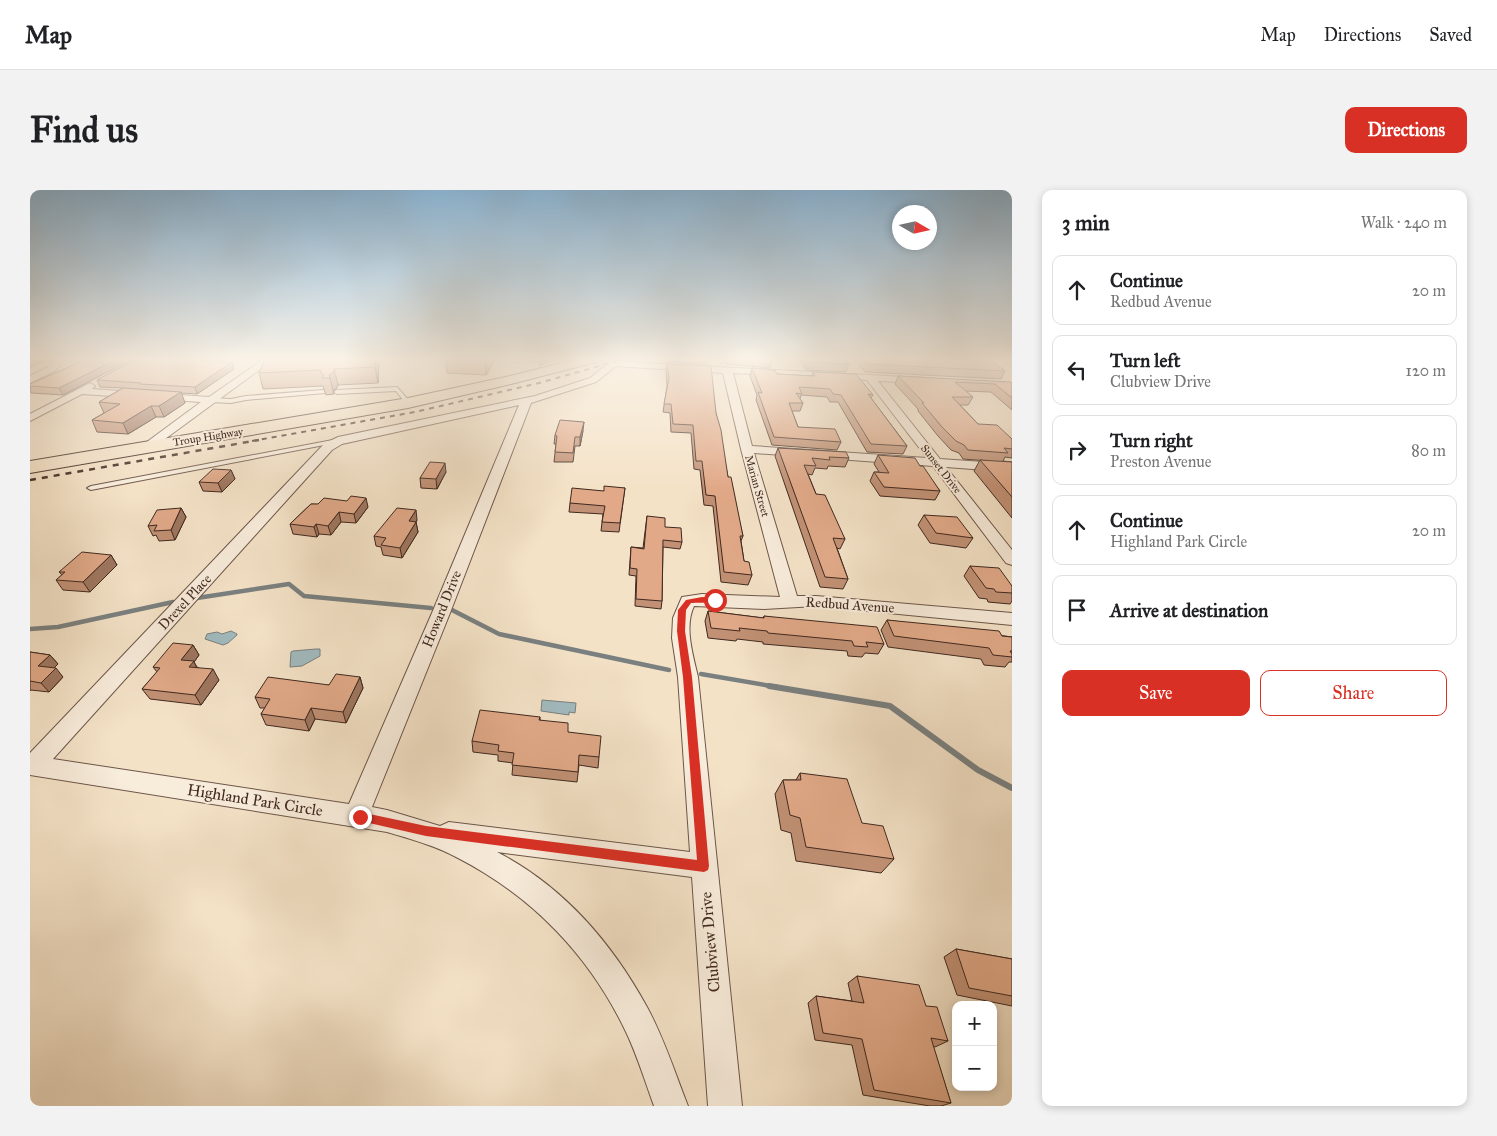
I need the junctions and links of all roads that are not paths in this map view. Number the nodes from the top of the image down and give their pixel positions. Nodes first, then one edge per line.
1 (526, 401) edge
2 (39, 402) dead end
3 (209, 402) edge
4 (413, 402) edge
5 (523, 402) edge
6 (735, 402) edge
7 (889, 402) edge
8 (57, 403) joint
9 (408, 403) joint
10 (30, 418) edge
11 (338, 441) junction
12 (146, 447) junction
13 (747, 449) junction
14 (936, 462) junction
15 (30, 467) edge
16 (1012, 468) edge
17 (91, 488) dead end
18 (1012, 560) edge
19 (688, 601) joint
20 (790, 601) junction
21 (1012, 619) edge
22 (31, 765) edge
23 (356, 816) junction
24 (426, 831) junction
25 (704, 866) junction
26 (671, 1106) edge
27 (725, 1106) edge

1 - 23 street, Howard Drive
2 - 8 street
3 - 12 street
4 - 9 main road, Troup Highway
5 - 11 street
6 - 13 street, Marian Street
7 - 14 street, Sunset Drive
8 - 10 street
9 - 12 main road, Troup Highway
11 - 17 lane
11 - 22 street, Drexel Place
12 - 15 main road, Troup Highway
13 - 14 street
13 - 20 street, Marian Street
14 - 16 street
14 - 18 street, Sunset Drive
19 - 20 street, Redbud Avenue
19 - 25 street, Clubview Drive
20 - 21 street, Redbud Avenue
22 - 23 street, Highland Park Circle
23 - 24 street, Highland Park Circle
24 - 25 street
24 - 26 street, Highland Park Circle
25 - 27 street, Clubview Drive

